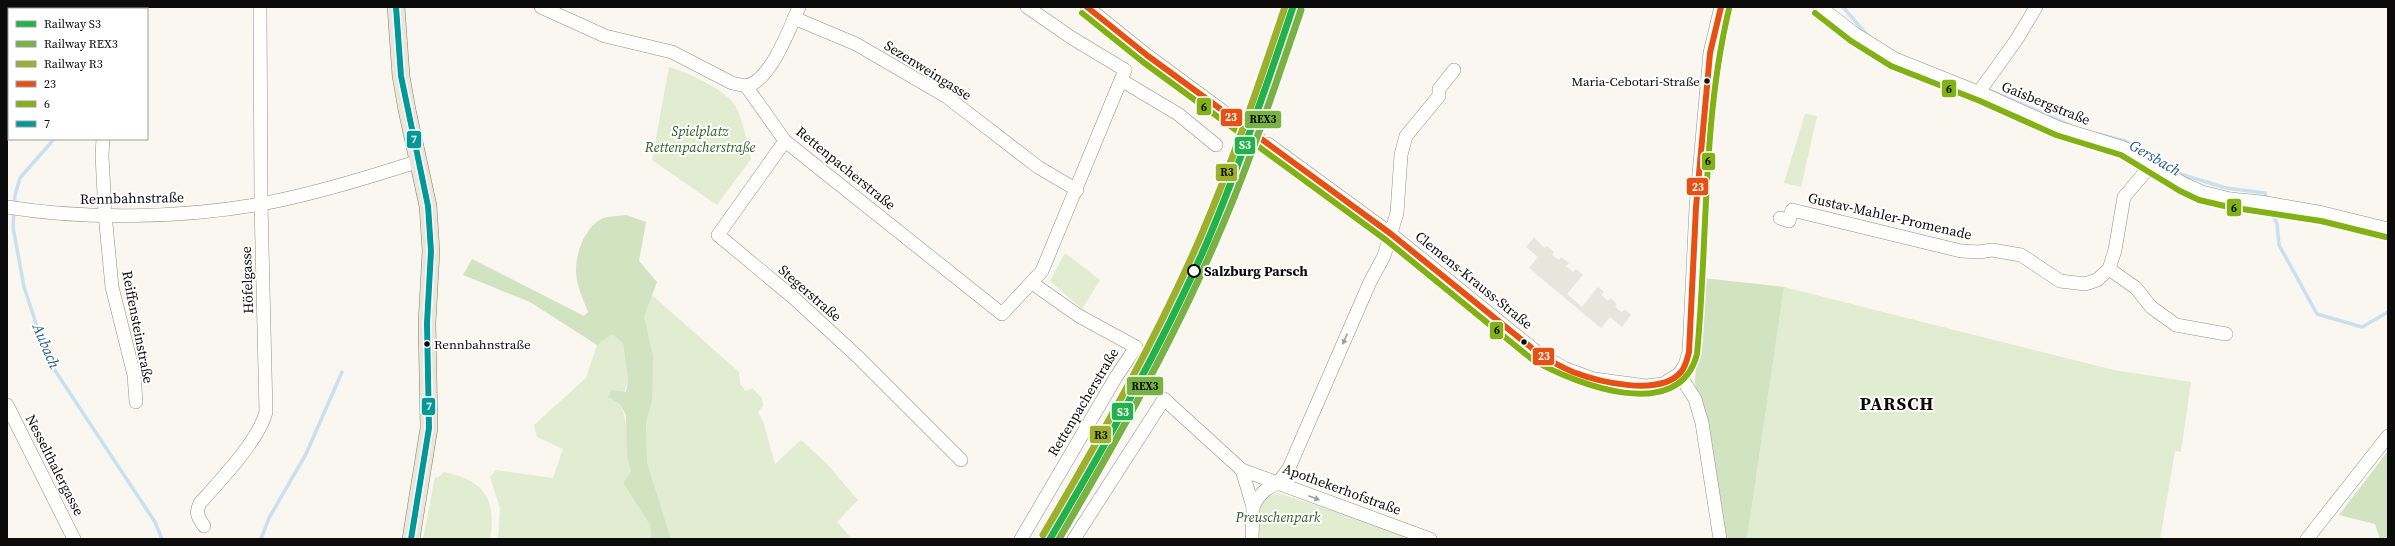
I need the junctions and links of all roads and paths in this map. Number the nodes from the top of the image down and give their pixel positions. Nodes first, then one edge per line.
1 (260, 7) edge
2 (396, 7) edge
3 (541, 7) edge
4 (1027, 7) edge
5 (1087, 7) edge
6 (1721, 7) edge
7 (1820, 7) edge
8 (2036, 7) edge
9 (796, 12) edge
10 (1454, 70) dead end
11 (1123, 75) junction
12 (746, 86) junction
13 (1979, 92) junction
14 (1236, 121) tunnel mouth
15 (103, 140) edge
16 (785, 141) junction
17 (1268, 144) tunnel mouth
18 (1216, 145) dead end
19 (419, 161) junction
20 (2152, 164) junction
21 (1077, 190) junction
22 (261, 204) junction
23 (12, 208) edge
24 (105, 214) junction
25 (1780, 218) dead end
26 (2388, 229) edge
27 (1391, 234) junction
28 (2109, 269) junction
29 (1032, 283) junction
30 (2226, 334) dead end
31 (1679, 374) junction
32 (136, 402) dead end
33 (7, 405) edge
34 (2388, 436) edge
35 (961, 460) dead end
36 (1242, 470) junction
37 (1278, 483) junction
38 (1253, 507) junction
39 (204, 526) dead end
40 (74, 539) edge
41 (411, 539) edge
42 (1021, 539) edge
43 (1074, 539) edge
44 (1252, 539) edge
45 (1430, 539) edge
46 (1720, 539) edge
47 (2308, 539) edge

1 - 22 street, Höfelgasse
2 - 19 main road
3 - 12 street
4 - 11 street
5 - 14 street
6 - 31 street
7 - 13 street, Gaisbergstraße
8 - 13 street
9 - 12 street
9 - 21 street, Sezenweingasse
10 - 27 street
11 - 18 street
11 - 21 street, Rettenpacherstraße
12 - 16 street, Rettenpacherstraße
13 - 20 street, Gaisbergstraße
15 - 24 street, Reiffensteinstraße
16 - 29 street, Rettenpacherstraße
16 - 35 street, Stegerstraße
17 - 27 street, Clemens-Krauss-Straße
19 - 22 street, Rennbahnstraße
19 - 41 main road
20 - 26 street, Gaisbergstraße
20 - 28 street
21 - 29 street, Rettenpacherstraße
22 - 24 street, Rennbahnstraße
22 - 39 street, Höfelgasse
23 - 24 street, Rennbahnstraße
24 - 32 street, Reiffensteinstraße
25 - 28 street, Gustav-Mahler-Promenade
27 - 31 street, Clemens-Krauss-Straße
27 -> 37 street
28 - 30 street
29 - 42 street, Rettenpacherstraße
31 - 46 street
33 - 40 street, Nesselthalergasse
34 - 47 street
36 - 37 street, Apothekerhofstraße
36 - 38 street
36 - 43 street
37 - 38 street
37 -> 45 street, Apothekerhofstraße
38 - 44 street

